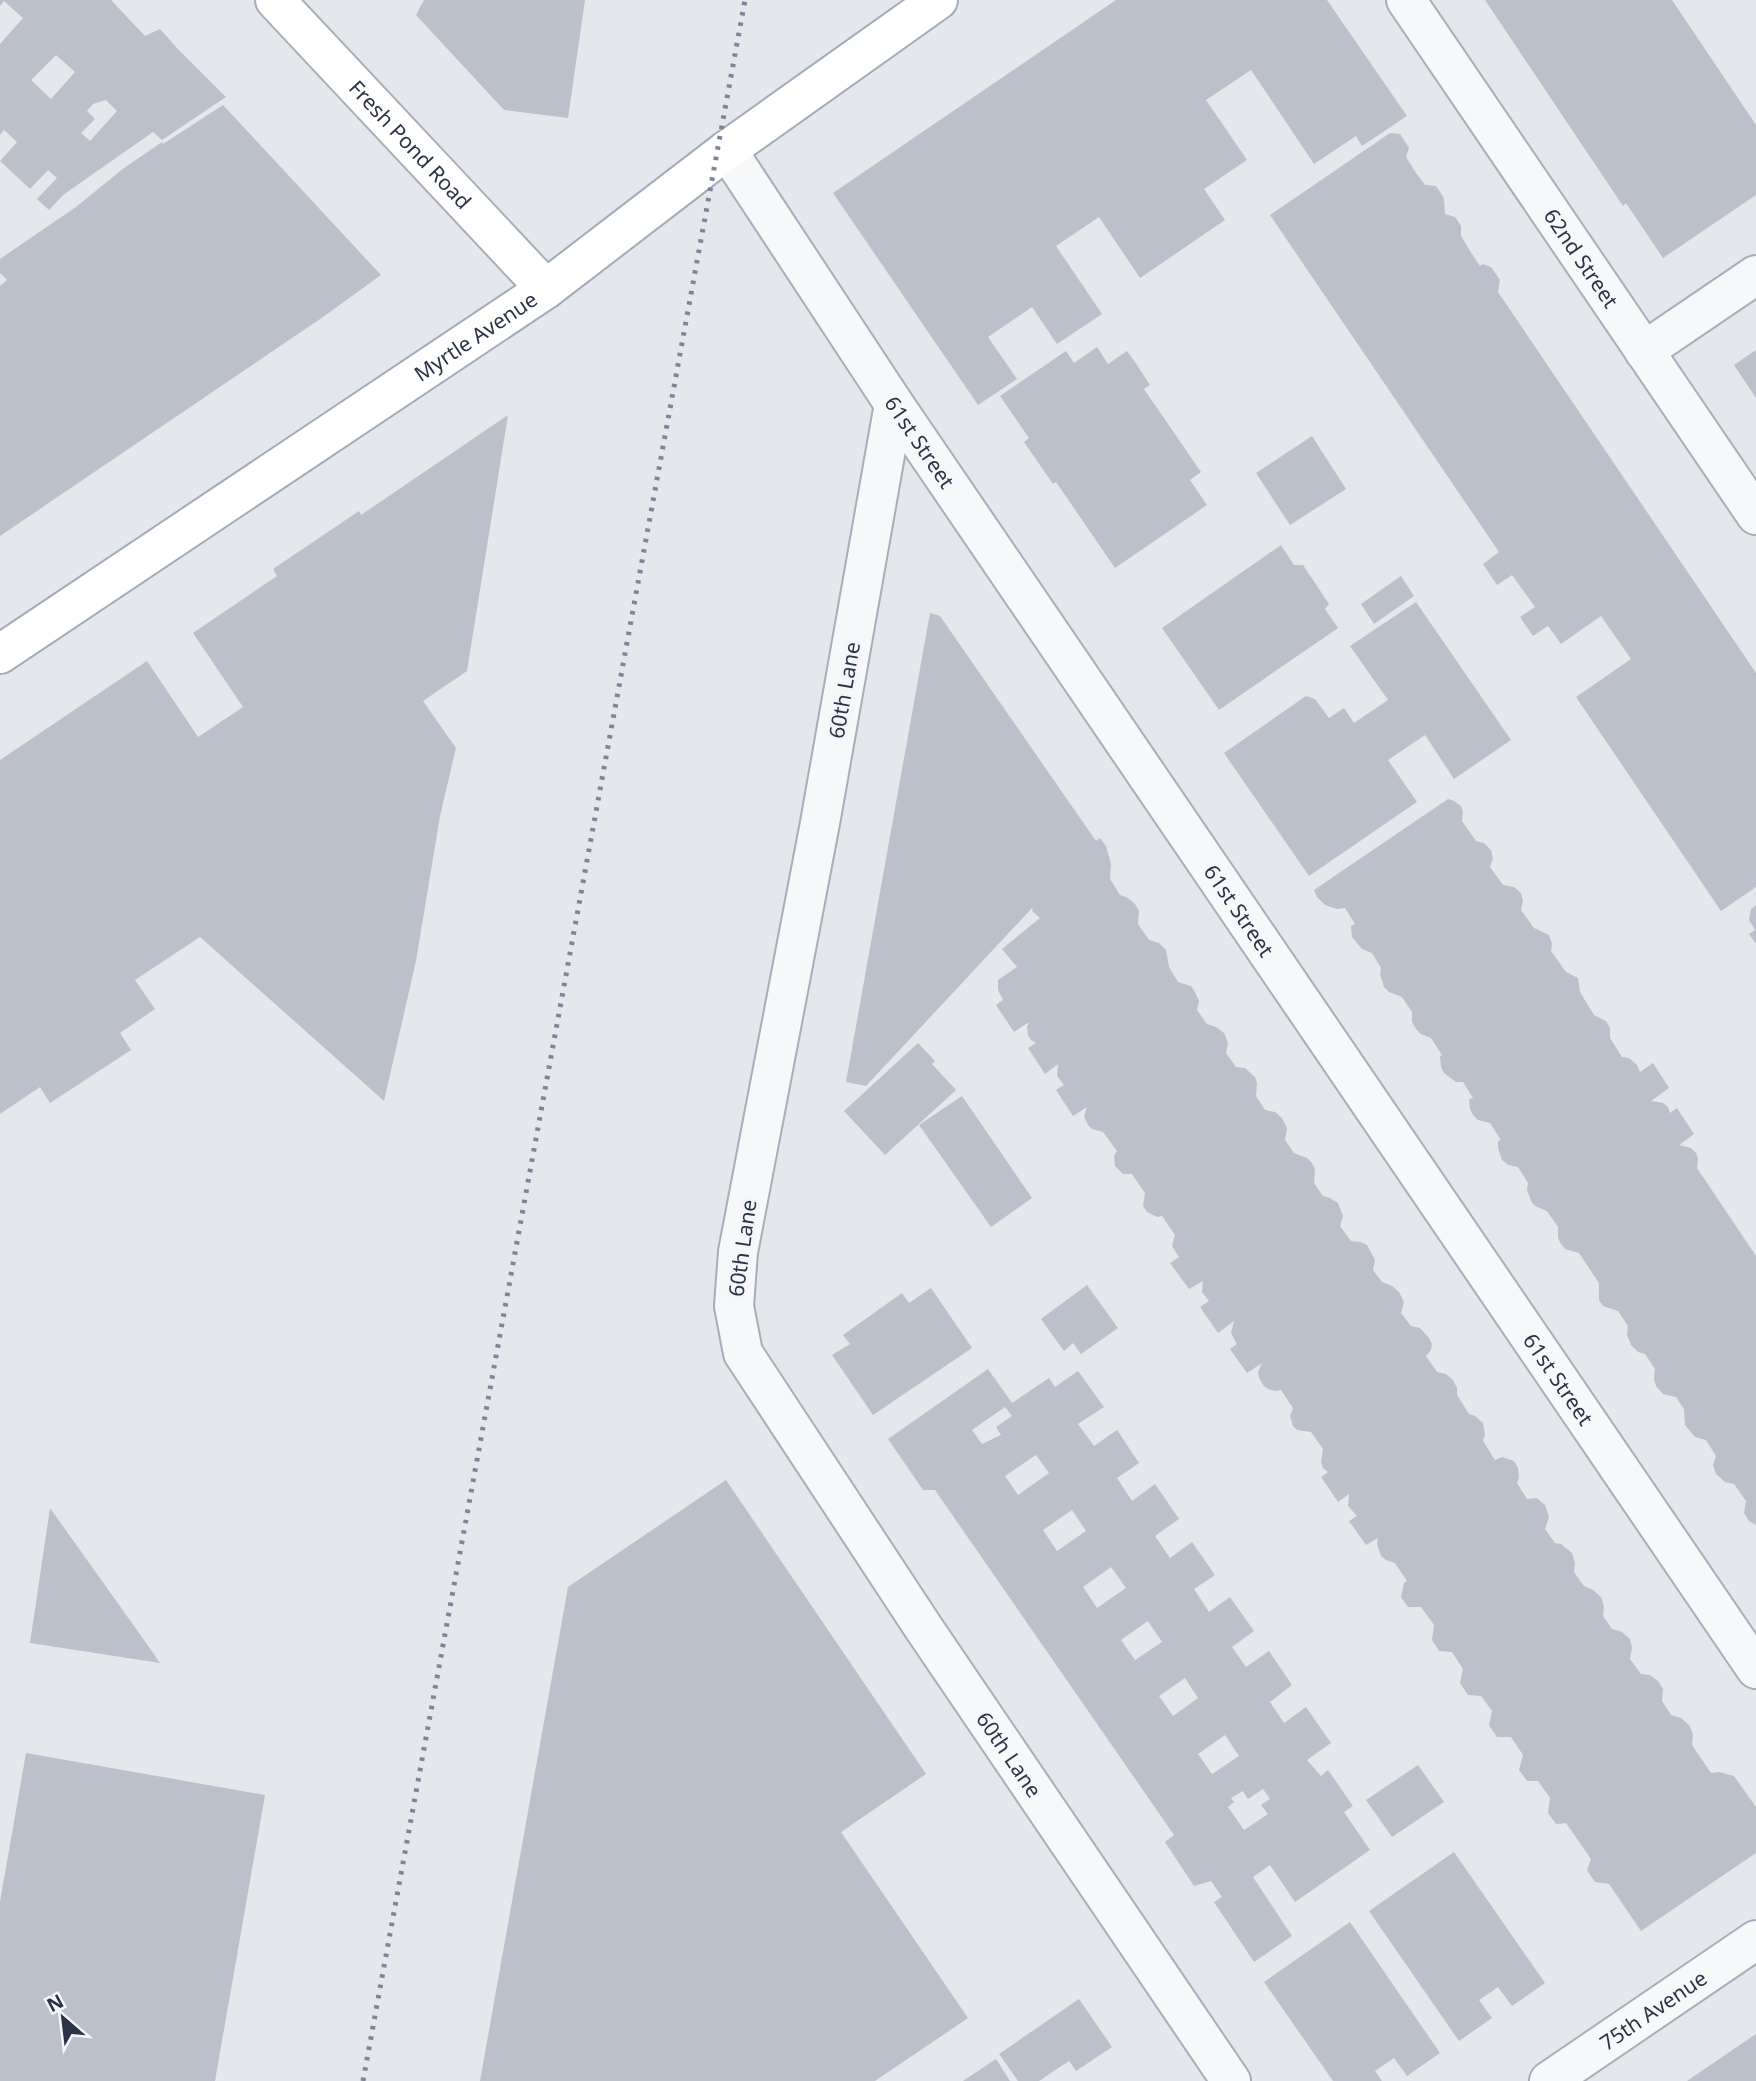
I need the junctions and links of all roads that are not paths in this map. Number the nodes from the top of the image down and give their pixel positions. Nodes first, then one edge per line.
1 (275, 0) edge
2 (938, 0) edge
3 (1406, 0) edge
4 (727, 150) junction
5 (1756, 275) edge
6 (546, 289) junction
7 (1644, 351) junction
8 (894, 404) junction
9 (1756, 515) edge
10 (0, 654) edge
11 (1756, 1669) edge
12 (1756, 1940) edge
13 (1231, 2081) edge
14 (1549, 2081) edge

1 - 6 main road, Fresh Pond Road
2 - 4 main road, Myrtle Avenue
3 - 7 street, 62nd Street
4 - 6 main road, Myrtle Avenue
4 - 8 street, 61st Street
5 - 7 street
6 - 10 main road, Myrtle Avenue
7 - 9 street, 62nd Street
8 - 11 street, 61st Street
8 - 13 street, 60th Lane
12 - 14 street, 75th Avenue

